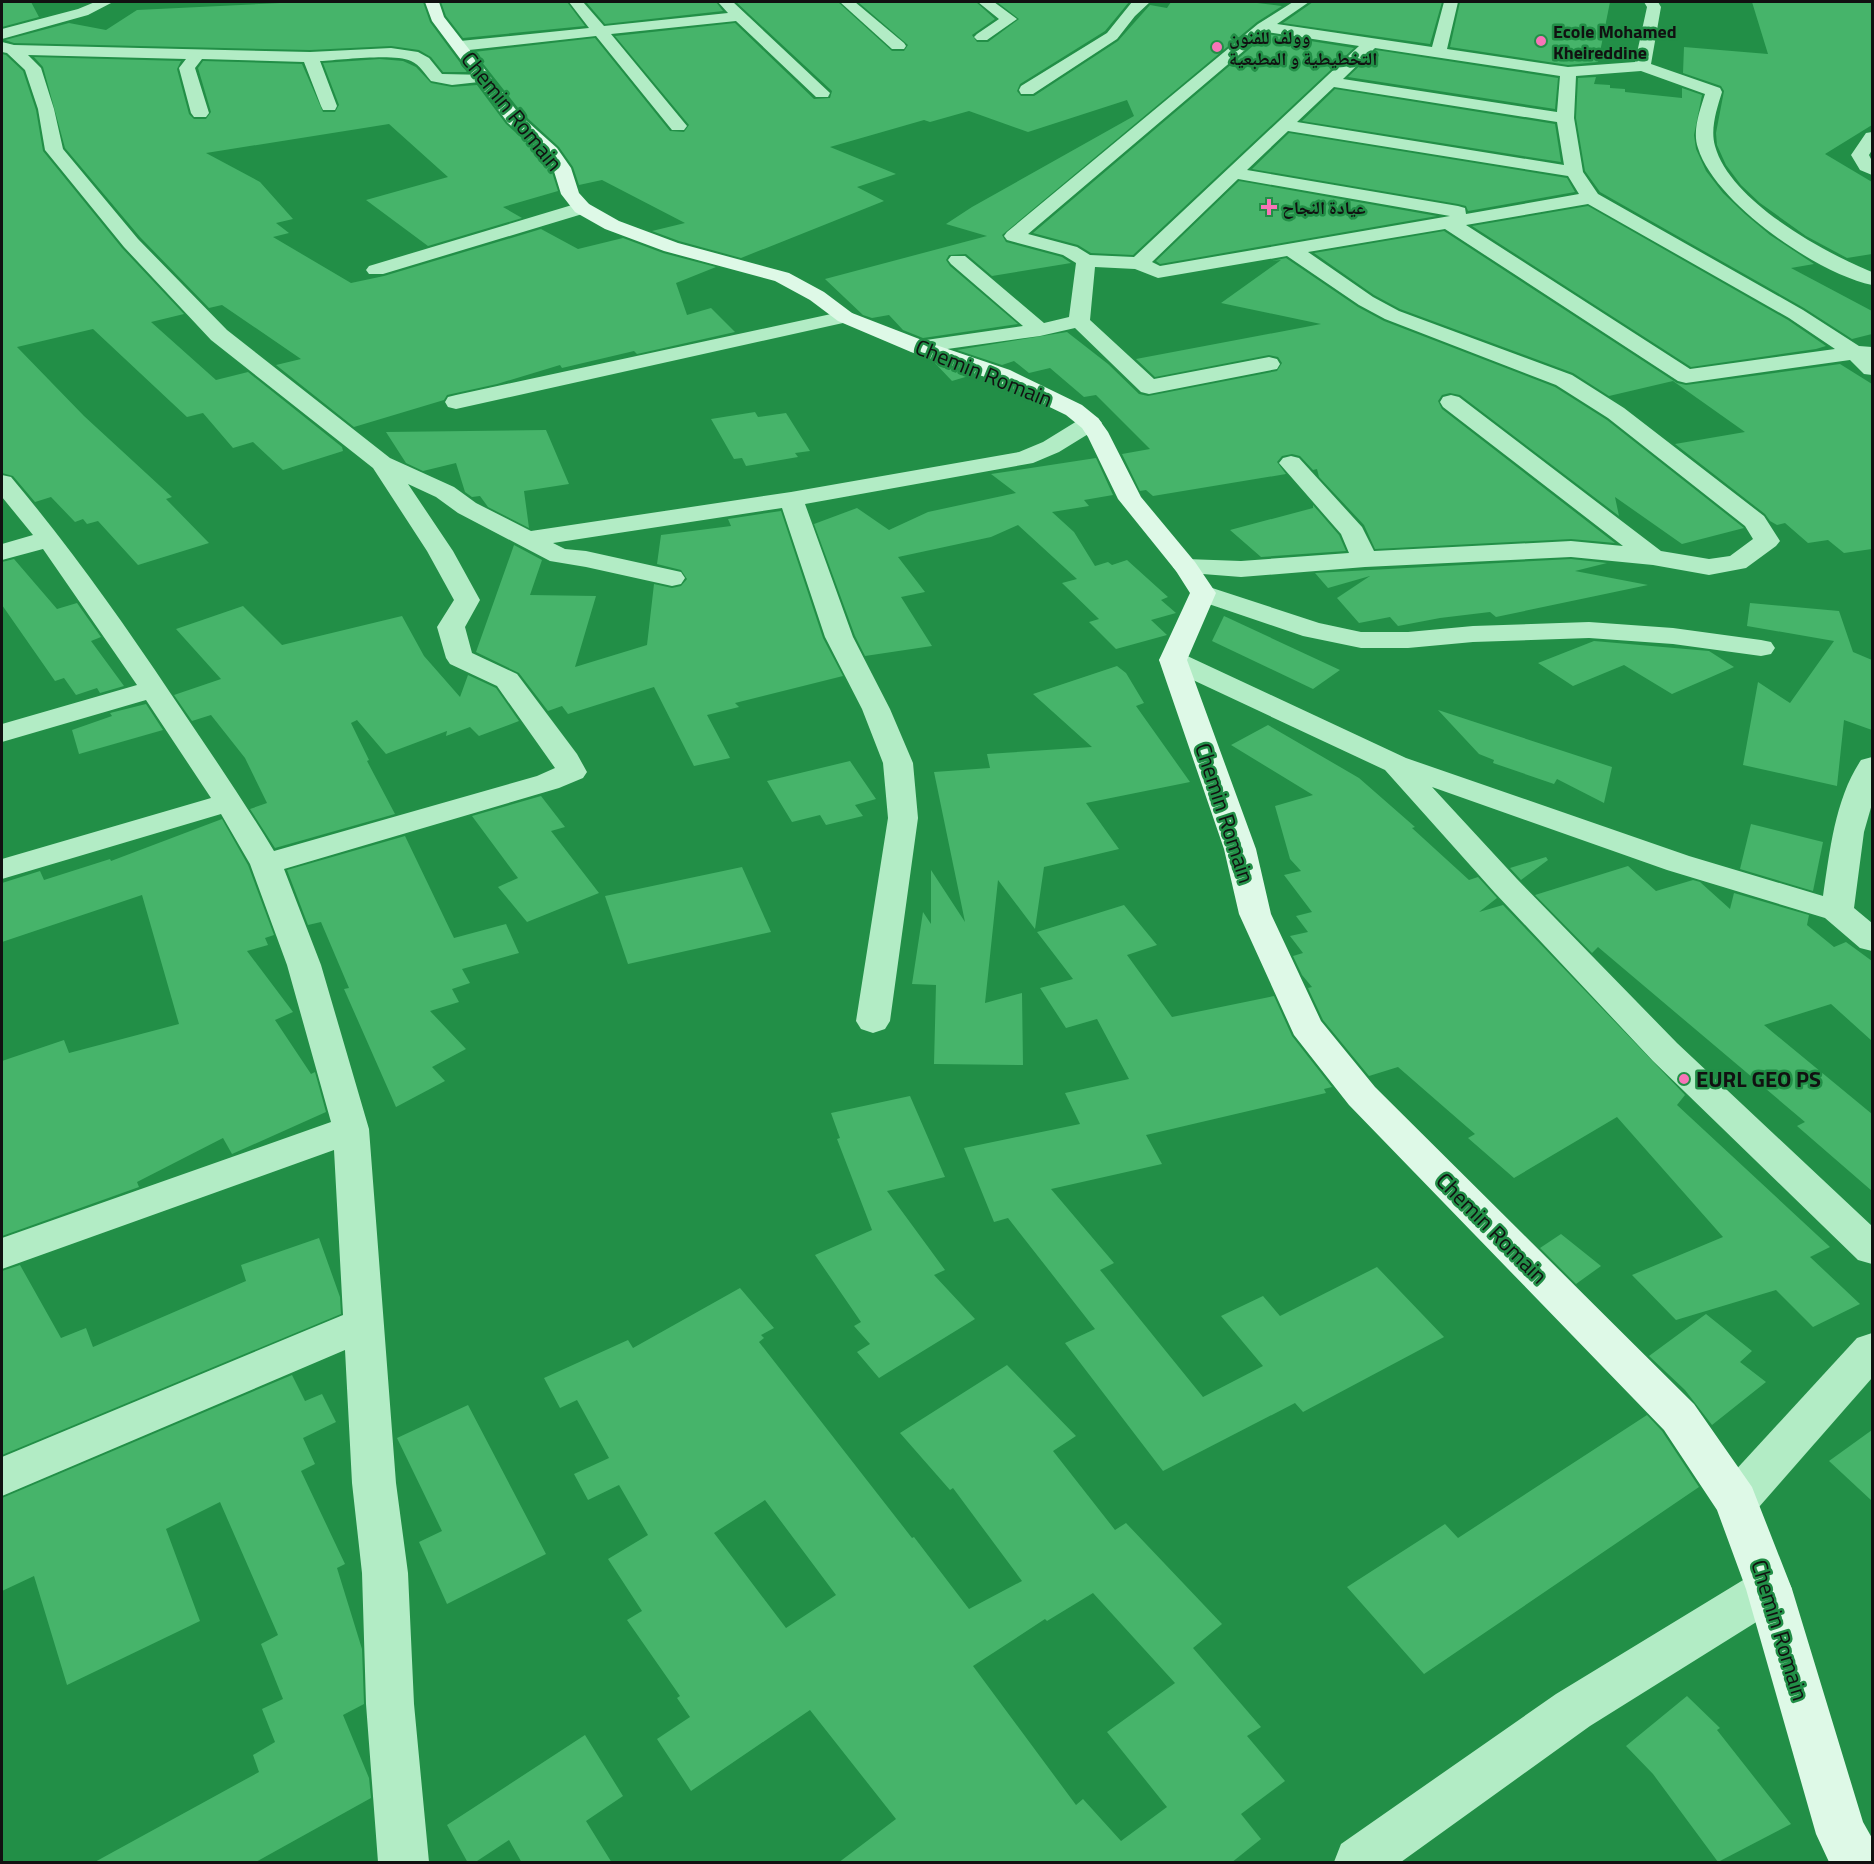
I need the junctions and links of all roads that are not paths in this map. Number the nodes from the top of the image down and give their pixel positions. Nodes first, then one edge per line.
1 (106, 2) edge
2 (432, 2) edge
3 (576, 2) edge
4 (725, 2) edge
5 (847, 2) edge
6 (985, 2) edge
7 (1143, 2) edge
8 (1302, 2) edge
9 (1451, 2) edge
10 (1651, 2) edge
11 (740, 16) junction
12 (1263, 27) junction
13 (600, 32) junction
14 (982, 37) dead end
15 (5, 43) edge
16 (1371, 44) junction
17 (460, 46) junction
18 (897, 46) dead end
19 (1438, 53) junction
20 (197, 55) junction
21 (310, 57) junction
22 (1642, 66) junction
23 (1568, 72) junction
24 (482, 78) junction
25 (1331, 82) junction
26 (1028, 90) dead end
27 (1714, 92) junction
28 (822, 93) dead end
29 (329, 106) dead end
30 (200, 113) dead end
31 (1565, 118) junction
32 (1283, 125) junction
33 (678, 126) dead end
34 (1872, 137) edge
35 (1872, 170) edge
36 (1574, 172) junction
37 (1232, 173) junction
38 (1591, 198) junction
39 (582, 208) junction
40 (1483, 217) junction
41 (1448, 222) junction
42 (1292, 250) junction
43 (958, 261) dead end
44 (1086, 261) junction
45 (1139, 263) junction
46 (376, 270) dead end
47 (1848, 270) junction
48 (1872, 279) edge
49 (1872, 285) edge
50 (845, 317) junction
51 (1079, 321) junction
52 (1040, 330) junction
53 (919, 347) junction
54 (1864, 352) edge
55 (1269, 364) dead end
56 (1872, 369) edge
57 (456, 402) dead end
58 (1451, 402) dead end
59 (1089, 423) junction
60 (1291, 462) dead end
61 (382, 463) junction
62 (2, 482) edge
63 (791, 500) junction
64 (530, 539) junction
65 (49, 540) junction
66 (2, 552) edge
67 (1653, 557) junction
68 (1365, 559) junction
69 (672, 578) dead end
70 (1194, 580) junction
71 (1761, 648) dead end
72 (1173, 660) junction
73 (152, 689) junction
74 (2, 733) edge
75 (1395, 764) junction
76 (1872, 766) edge
77 (229, 802) junction
78 (266, 864) junction
79 (2, 869) edge
80 (1837, 911) junction
81 (1872, 940) edge
82 (873, 1021) dead end
83 (351, 1129) junction
84 (1872, 1249) edge
85 (2, 1254) edge
86 (364, 1324) junction
87 (1872, 1350) edge
88 (2, 1477) edge
89 (1737, 1501) junction
90 (1769, 1589) junction
91 (404, 1863) edge
92 (1359, 1863) edge
93 (1858, 1863) edge

1 - 15 street
2 - 17 street, Chemin Romain
3 - 13 street
4 - 11 street
5 - 18 street
6 - 14 street
7 - 26 street
8 - 12 street
9 - 19 street
10 - 22 street
11 - 13 street
11 - 28 street
12 - 16 street
12 - 44 street
13 - 17 street
13 - 33 street
15 - 20 street
15 - 61 street
16 - 19 street
16 - 25 street
17 - 24 street, Chemin Romain
19 - 23 street
20 - 21 street
20 - 30 street
21 - 24 street
21 - 29 street
22 - 23 street
22 - 27 street
23 - 27 street
23 - 31 street
24 - 39 street, Chemin Romain
25 - 31 street
25 - 32 street
27 - 47 street
31 - 36 street
32 - 36 street
32 - 37 street
34 - 35 street
36 - 38 street
37 - 40 street
37 - 45 street
38 - 40 street
38 - 54 street
39 - 46 street
39 - 50 street, Chemin Romain
40 - 41 street
41 - 42 street
41 - 54 street
42 - 45 street
42 - 67 street
43 - 52 street
44 - 45 street
44 - 51 street
47 - 48 street
47 - 49 street
50 - 53 street, Chemin Romain
50 - 57 street
51 - 52 street
51 - 55 street
52 - 53 street
53 - 59 street, Chemin Romain
54 - 56 street
58 - 67 street
59 - 63 street
59 - 70 street, Chemin Romain
60 - 68 street
61 - 64 street
61 - 78 street
62 - 65 street
63 - 64 street
63 - 82 street
64 - 69 street
65 - 66 street
65 - 73 street
67 - 68 street
68 - 70 street
70 - 71 street
70 - 72 street
72 - 75 street
72 - 89 street, Chemin Romain
73 - 74 street
73 - 77 street
75 - 80 street
75 - 84 street
76 - 80 street
77 - 78 street
77 - 79 street
78 - 83 street
80 - 81 street
83 - 85 street
83 - 86 street
86 - 88 street
86 - 91 street
87 - 89 street
89 - 90 street, Chemin Romain
90 - 92 street
90 - 93 street, Chemin Romain

